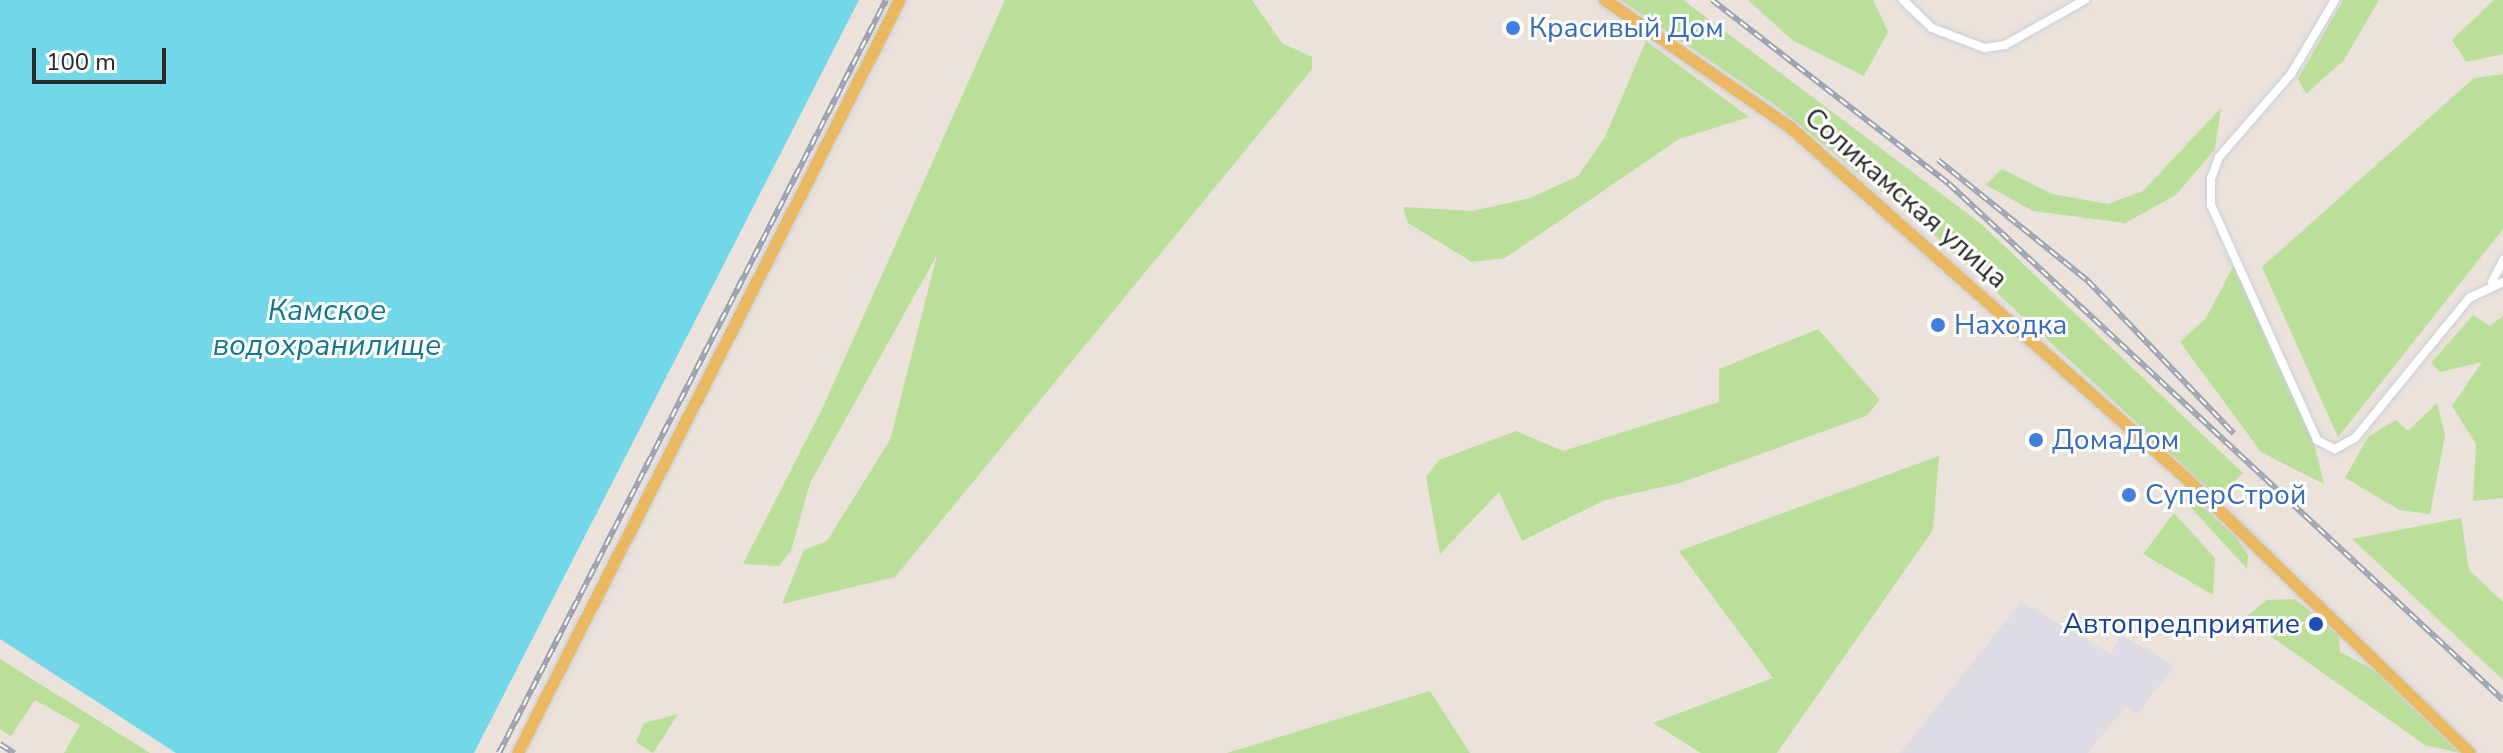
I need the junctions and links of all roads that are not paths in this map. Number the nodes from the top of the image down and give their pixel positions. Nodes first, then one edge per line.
1 (900, 0) edge
2 (1605, 0) edge
3 (1903, 0) edge
4 (2085, 0) edge
5 (2335, 0) edge
6 (2503, 260) edge
7 (2492, 282) junction
8 (2503, 282) edge
9 (518, 753) edge
10 (2470, 753) edge

1 - 9 main road
2 - 10 main road, Соликамская улица
3 - 4 street
5 - 7 street
6 - 7 street
7 - 8 street

